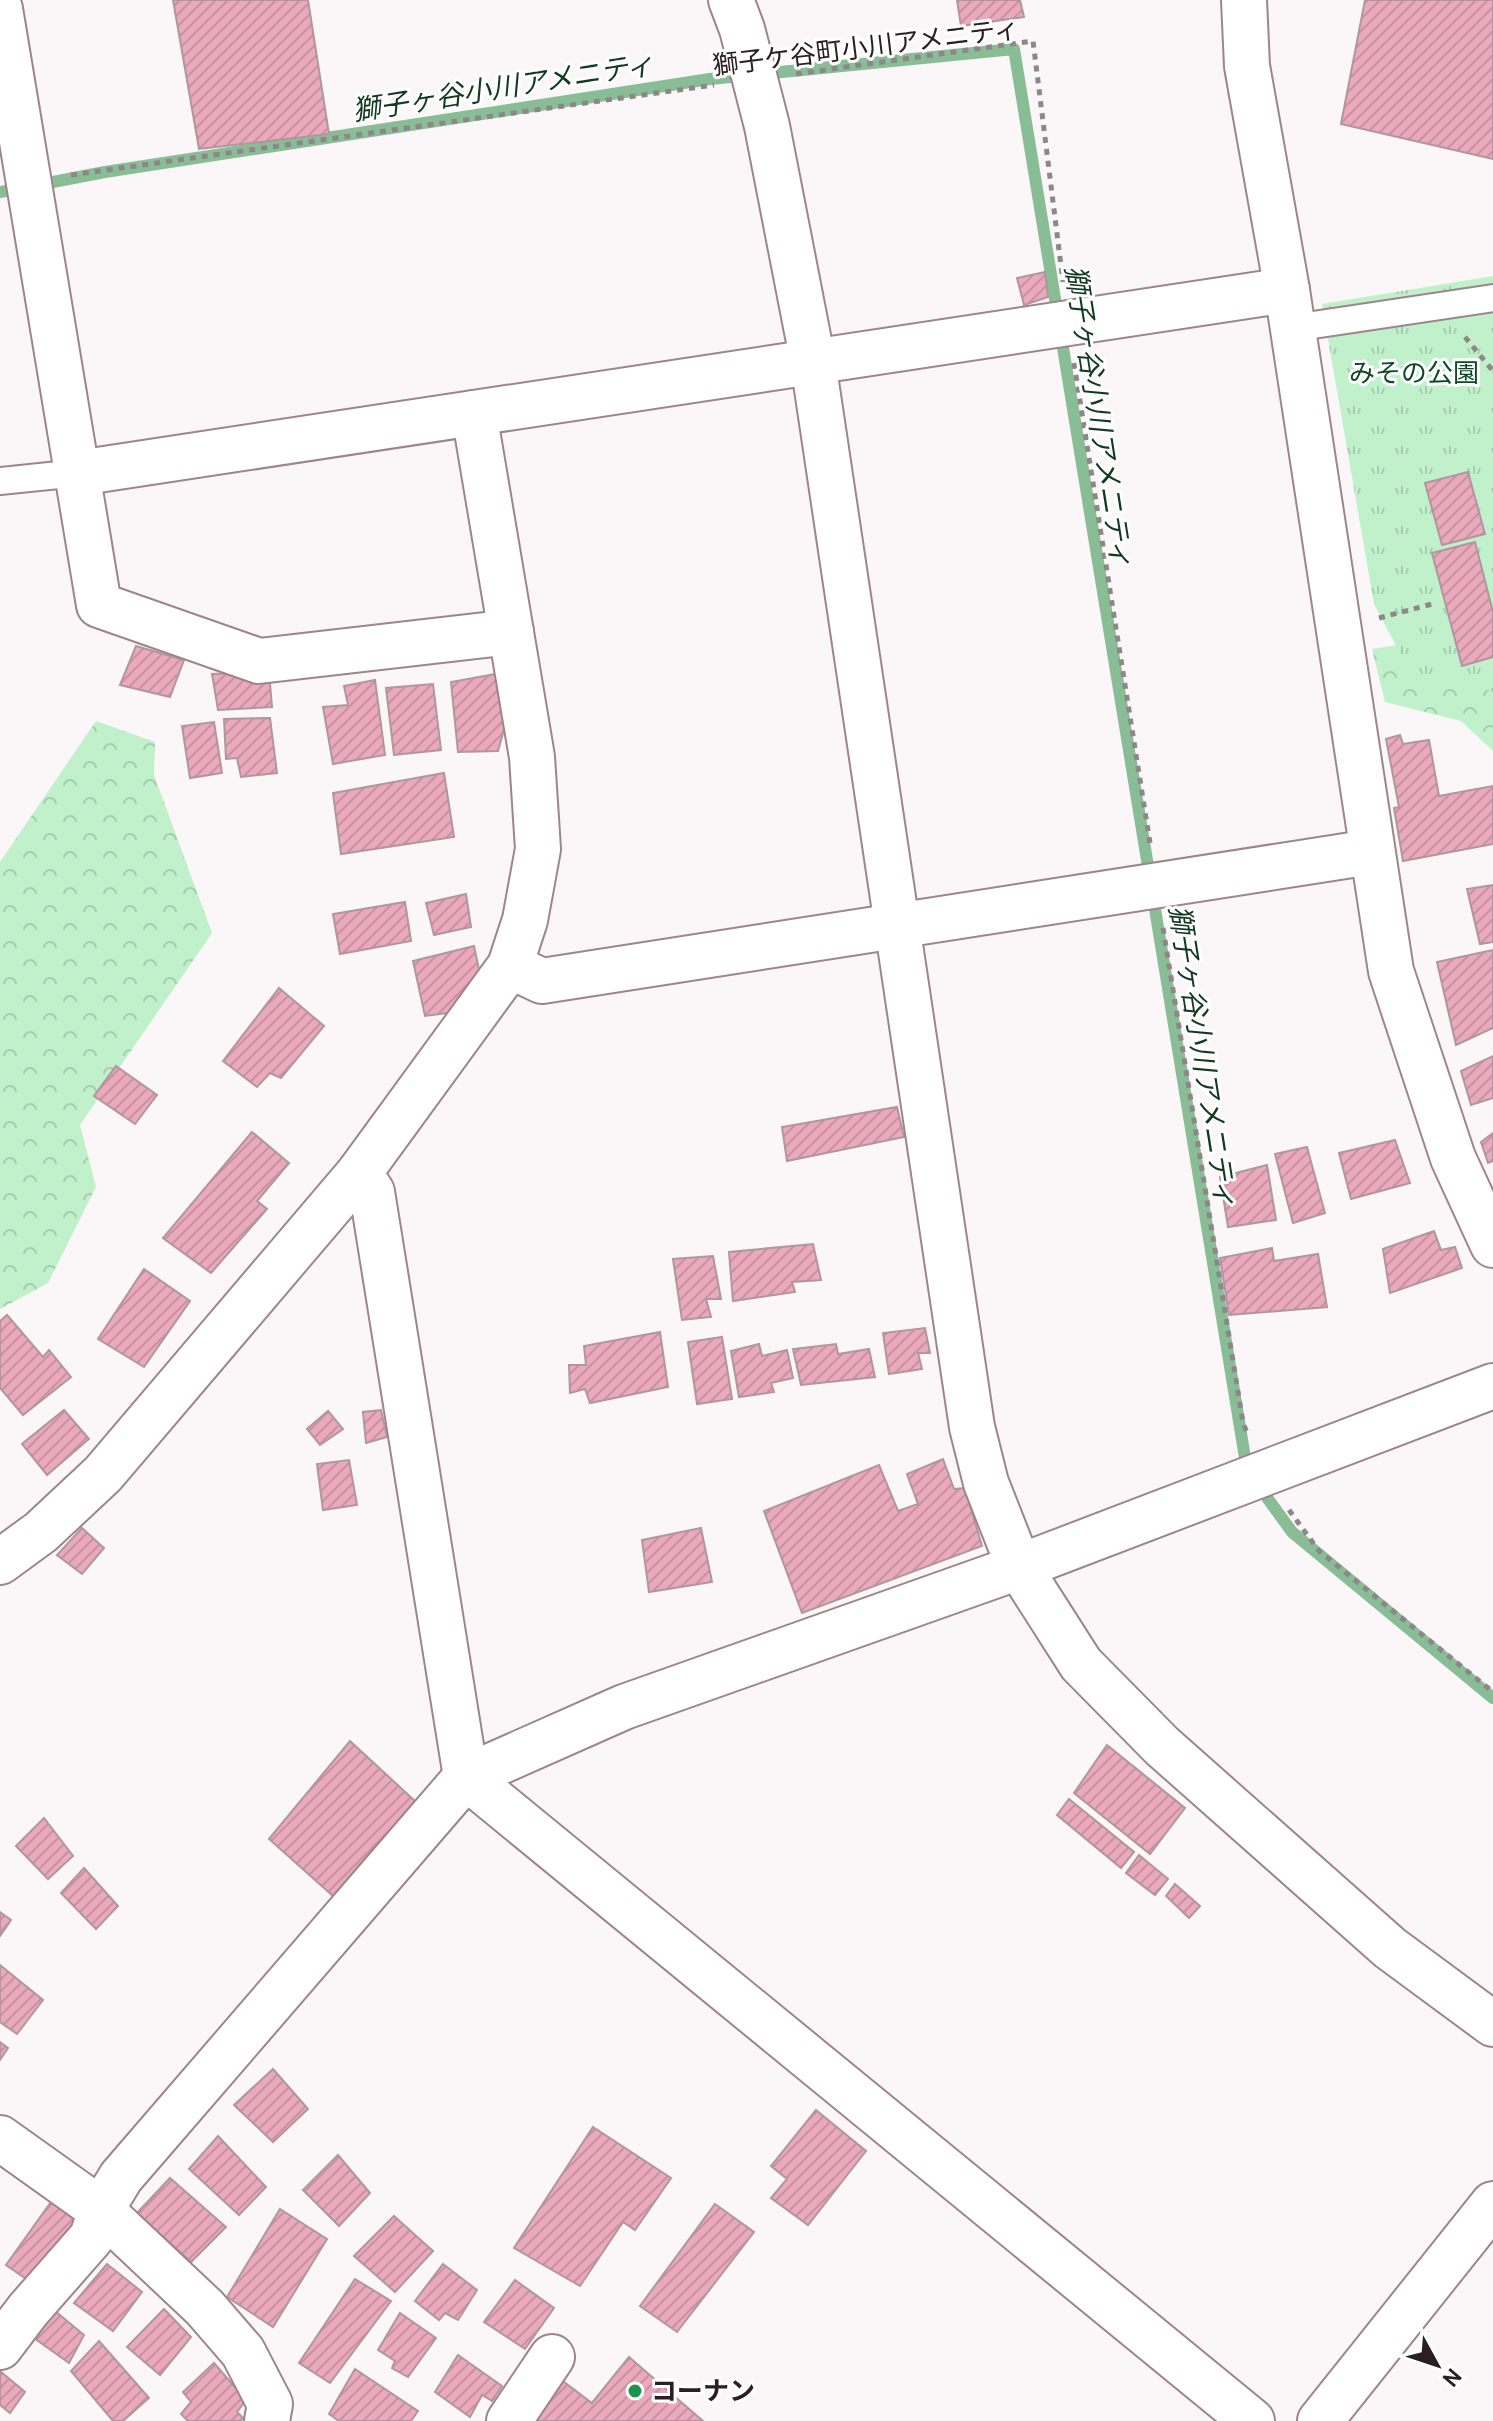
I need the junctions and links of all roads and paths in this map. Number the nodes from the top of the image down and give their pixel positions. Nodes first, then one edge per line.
1 (731, 0) edge
2 (1244, 0) edge
3 (0, 9) edge
4 (755, 80) junction
5 (29, 181) junction
6 (1493, 298) edge
7 (1290, 309) junction
8 (1068, 324) junction
9 (813, 362) junction
10 (474, 413) junction
11 (78, 473) junction
12 (0, 481) edge
13 (1432, 604) dead end
14 (1338, 629) junction
15 (511, 632) junction
16 (1371, 852) junction
17 (1156, 885) junction
18 (895, 924) junction
19 (510, 966) junction
20 (359, 1173) junction
21 (1488, 1219) edge
22 (1493, 1386) edge
23 (1263, 1473) junction
24 (0, 1562) edge
25 (1019, 1567) junction
26 (1493, 1692) edge
27 (466, 1777) junction
28 (1493, 2024) edge
29 (0, 2138) edge
30 (1493, 2204) edge
31 (101, 2210) junction
32 (0, 2347) edge
33 (552, 2357) dead end
34 (276, 2415) edge
35 (509, 2421) edge
36 (1252, 2421) edge
37 (1320, 2421) edge

1 - 4 street
2 - 7 street
3 - 5 street
4 - 5 path, 獅子ケ谷町小川アメニティ
4 - 8 path, 獅子ケ谷町小川アメニティ
4 - 9 street
5 - 11 street
6 - 7 lane
7 - 8 street
7 - 14 street
8 - 9 street
8 - 17 path, 獅子ケ谷町小川アメニティ
9 - 10 street
9 - 18 street
10 - 11 street
10 - 15 street
11 - 12 lane
11 - 15 street
13 - 14 path
14 - 16 street
15 - 19 street
16 - 17 street
16 - 21 street
17 - 18 street
17 - 23 path, 獅子ケ谷町小川アメニティ
18 - 19 street
18 - 25 street
19 - 20 street
20 - 24 street
20 - 27 street
22 - 23 street
23 - 25 street
23 - 26 path, 獅子ケ谷町小川アメニティ
25 - 27 street
25 - 28 street
27 - 31 street
27 - 36 street
29 - 31 street
30 - 37 street
31 - 32 street
31 - 34 street
33 - 35 street

